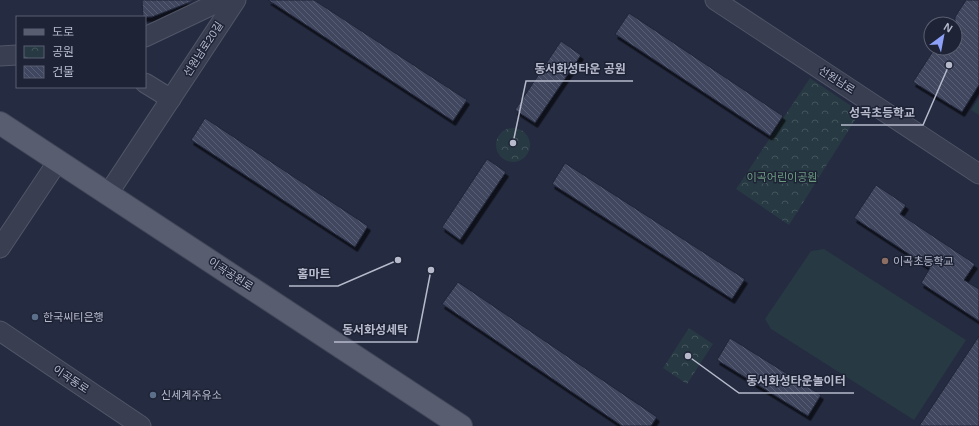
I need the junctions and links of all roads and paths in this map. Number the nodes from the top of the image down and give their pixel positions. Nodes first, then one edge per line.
1 (223, 0) edge
2 (236, 0) edge
3 (715, 0) edge
4 (146, 37) edge
5 (16, 55) edge
6 (0, 56) edge
7 (146, 84) edge
8 (171, 99) junction
9 (0, 123) edge
10 (58, 161) junction
11 (979, 174) edge
12 (108, 194) junction
13 (0, 248) edge
14 (0, 331) edge
15 (141, 426) edge
16 (461, 426) edge

1 - 4 street
2 - 8 street, 선원남로20길
3 - 11 street, 선원남로
5 - 6 street
7 - 8 street
8 - 12 street, 선원남로20길
9 - 10 main road, 이곡공원로
10 - 12 main road, 이곡공원로
10 - 13 street
12 - 16 main road, 이곡공원로
14 - 15 street, 이곡동로

